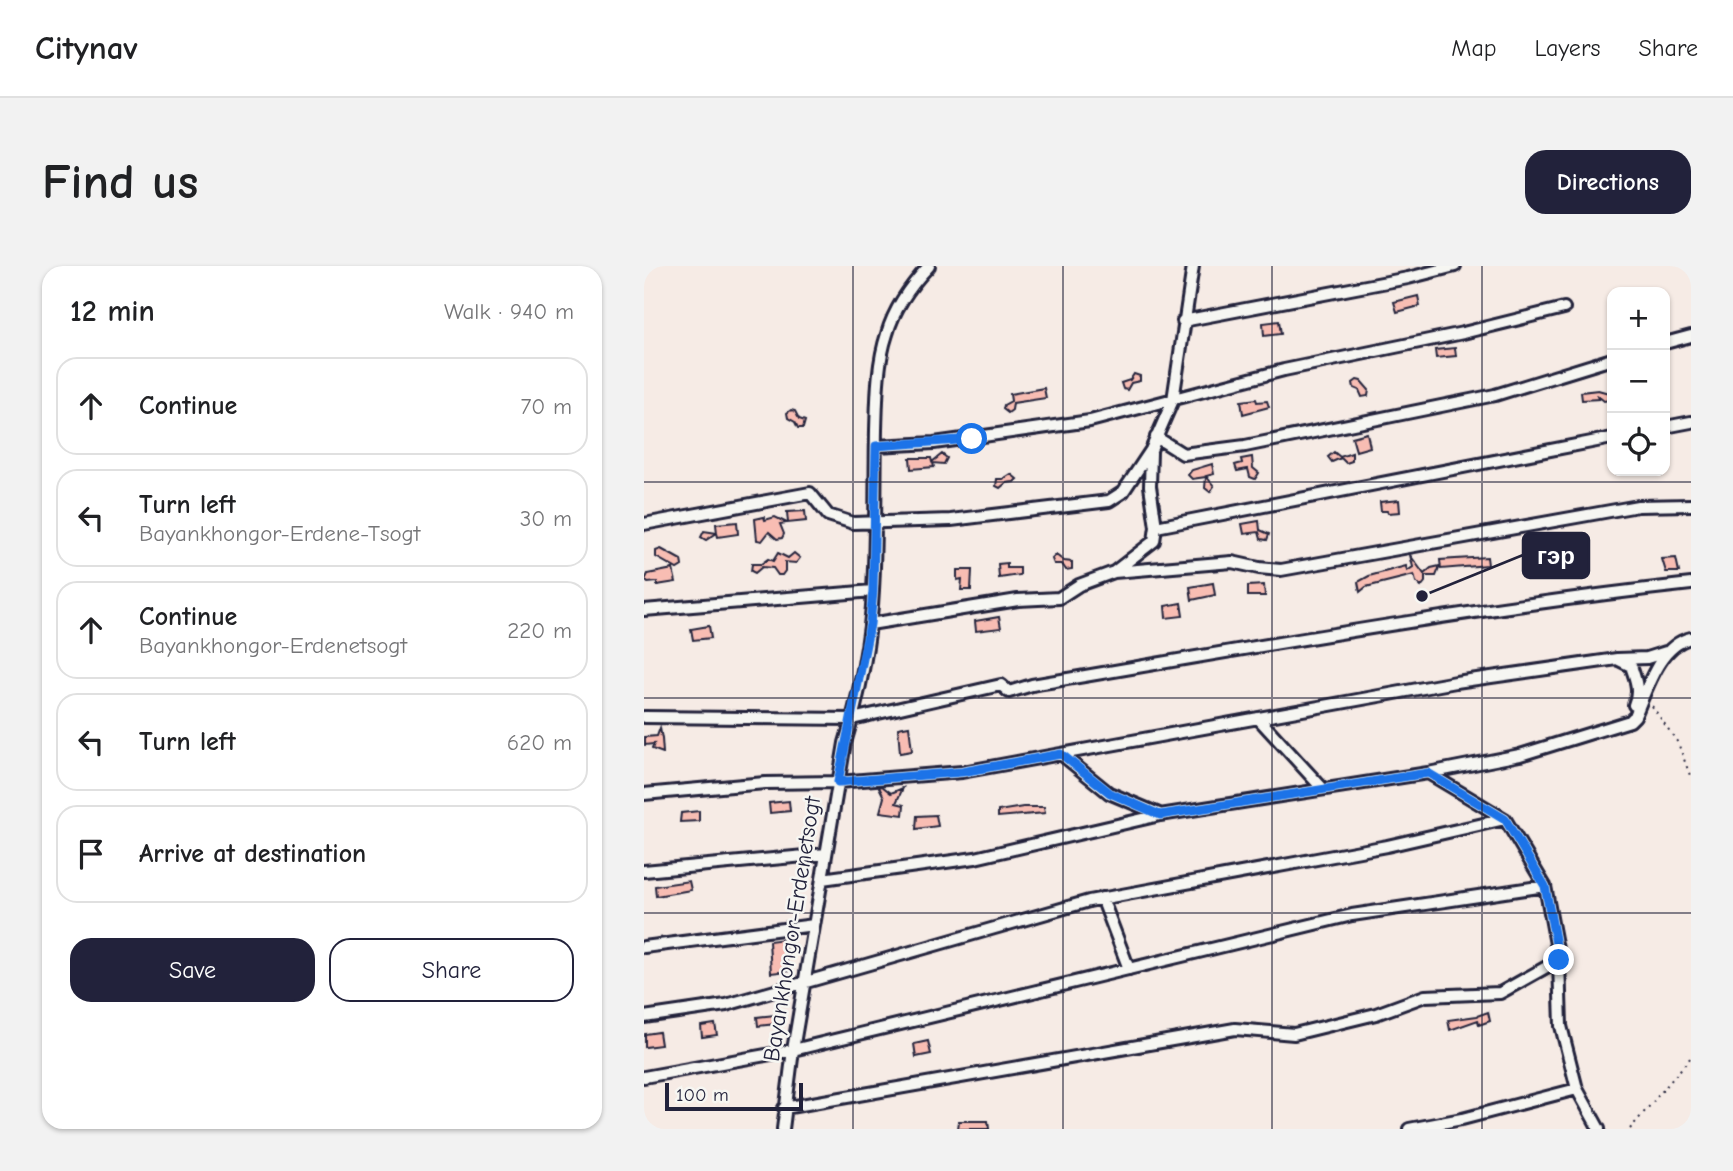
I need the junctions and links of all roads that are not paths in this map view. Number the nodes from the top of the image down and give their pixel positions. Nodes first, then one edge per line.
1 (929, 266) edge
2 (1193, 266) edge
3 (1455, 266) edge
4 (1564, 308) dead end
5 (1183, 321) junction
6 (1691, 336) edge
7 (1670, 342) edge
8 (1607, 361) edge
9 (1173, 400) junction
10 (1691, 422) edge
11 (1670, 426) edge
12 (1156, 437) junction
13 (1607, 439) edge
14 (876, 446) junction
15 (1151, 450) junction
16 (1691, 505) edge
17 (874, 523) junction
18 (644, 524) edge
19 (1156, 527) junction
20 (1114, 572) junction
21 (1691, 584) edge
22 (873, 591) junction
23 (644, 610) edge
24 (870, 624) junction
25 (1691, 638) edge
26 (1666, 652) junction
27 (1617, 659) junction
28 (644, 717) edge
29 (1258, 718) junction
30 (852, 719) junction
31 (1613, 727) junction
32 (1061, 754) junction
33 (1428, 773) junction
34 (838, 782) junction
35 (1323, 789) junction
36 (644, 794) edge
37 (1160, 815) junction
38 (1505, 819) junction
39 (826, 854) junction
40 (644, 871) edge
41 (822, 879) junction
42 (1545, 886) junction
43 (1102, 898) junction
44 (814, 925) junction
45 (644, 947) edge
46 (1559, 960) junction
47 (1129, 969) junction
48 (805, 981) junction
49 (644, 1017) edge
50 (793, 1050) junction
51 (644, 1077) edge
52 (1577, 1089) junction
53 (784, 1108) junction
54 (783, 1129) edge
55 (1409, 1129) edge
56 (1599, 1129) edge

1 - 14 street, Bayankhongor-Erdenetsogt
2 - 5 street
3 - 5 street
4 - 9 street
5 - 9 street
6 - 7 street
8 - 12 street
9 - 12 street
9 - 14 street
10 - 11 street
12 - 15 street
13 - 19 street
14 - 17 street, Bayankhongor-Erdenetsogt
15 - 17 street
15 - 19 street
16 - 20 street
17 - 18 street
17 - 22 street, Bayankhongor-Erdenetsogt
19 - 20 street
20 - 24 street
21 - 30 street
22 - 23 street
22 - 24 street, Bayankhongor-Erdenetsogt
24 - 30 street, Bayankhongor-Erdenetsogt
25 - 26 street
26 - 27 street
26 - 31 street
27 - 29 street
27 - 31 street
28 - 30 street
29 - 32 street
29 - 35 street
30 - 34 street, Bayankhongor-Erdenetsogt
31 - 33 street
32 - 34 street
32 - 37 street
33 - 35 street
33 - 38 street
34 - 36 street
34 - 39 street, Bayankhongor-Erdenetsogt
35 - 37 street
37 - 41 street
38 - 42 street
38 - 43 street
39 - 40 street
39 - 41 street, Bayankhongor-Erdenetsogt
41 - 44 street, Bayankhongor-Erdenetsogt
42 - 46 street
42 - 47 street
43 - 47 street
43 - 48 street
44 - 45 street
44 - 48 street, Bayankhongor-Erdenetsogt
46 - 52 street
46 - 53 street
47 - 50 street
48 - 49 street
48 - 50 street, Bayankhongor-Erdenetsogt
50 - 51 street
50 - 53 street, Bayankhongor-Erdenetsogt
52 - 55 street
52 - 56 street
53 - 54 street, Bayankhongor-Erdenetsogt

